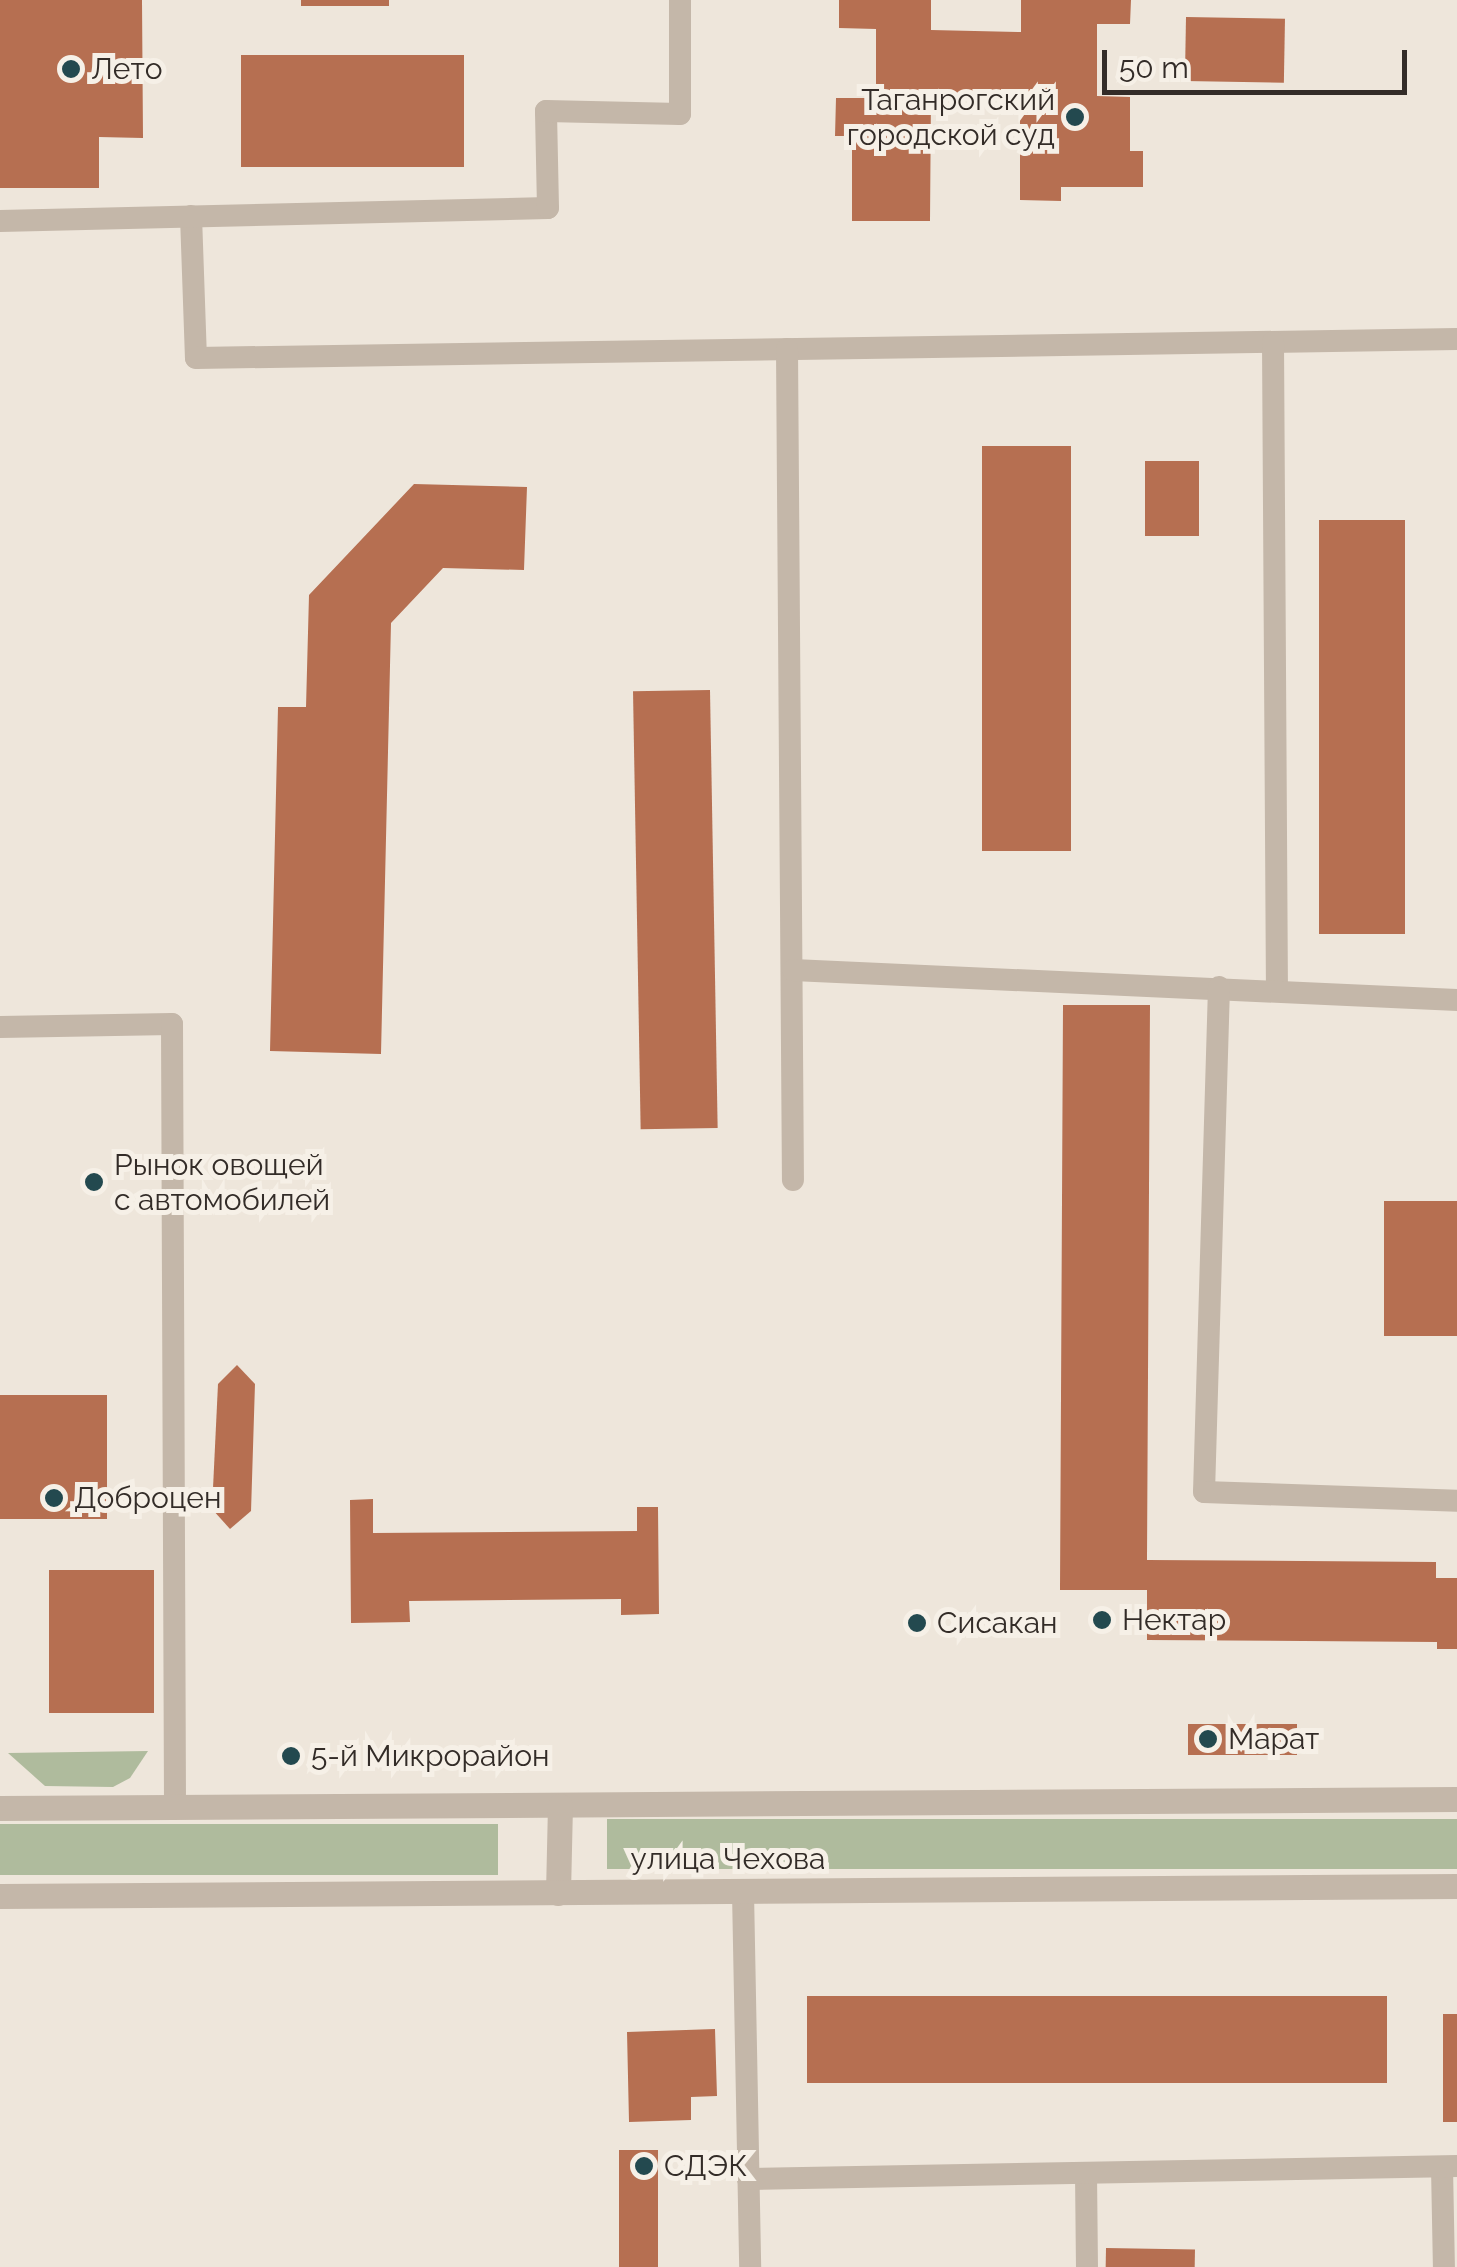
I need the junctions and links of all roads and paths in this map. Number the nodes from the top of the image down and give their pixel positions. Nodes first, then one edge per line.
1 (680, 0) edge
2 (192, 216) junction
3 (0, 222) edge
4 (1457, 339) edge
5 (1273, 342) junction
6 (787, 350) junction
7 (793, 970) junction
8 (1219, 987) junction
9 (1277, 990) junction
10 (1457, 1000) edge
11 (0, 1028) edge
12 (793, 1180) dead end
13 (1457, 1502) edge
14 (1457, 1799) edge
15 (560, 1806) junction
16 (0, 1808) edge
17 (175, 1808) junction
18 (1457, 1886) edge
19 (743, 1892) junction
20 (558, 1893) junction
21 (0, 1896) edge
22 (1450, 2166) edge
23 (1086, 2172) junction
24 (748, 2179) junction
25 (750, 2267) edge
26 (1088, 2267) edge
27 (1444, 2267) edge

1 - 2 lane
2 - 3 lane
2 - 6 lane
4 - 5 lane
5 - 6 lane
5 - 9 lane
6 - 7 lane
7 - 8 lane
7 - 12 lane
8 - 9 lane
8 - 13 lane
9 - 10 lane
11 - 17 lane
14 - 15 street, улица Чехова
15 - 17 street, улица Чехова
15 - 20 street
16 - 17 street, улица Чехова
18 - 19 street, улица Чехова
19 - 20 street, улица Чехова
19 - 24 lane
20 - 21 street, улица Чехова
22 - 23 lane
22 - 27 lane
23 - 24 lane
23 - 26 lane
24 - 25 lane

